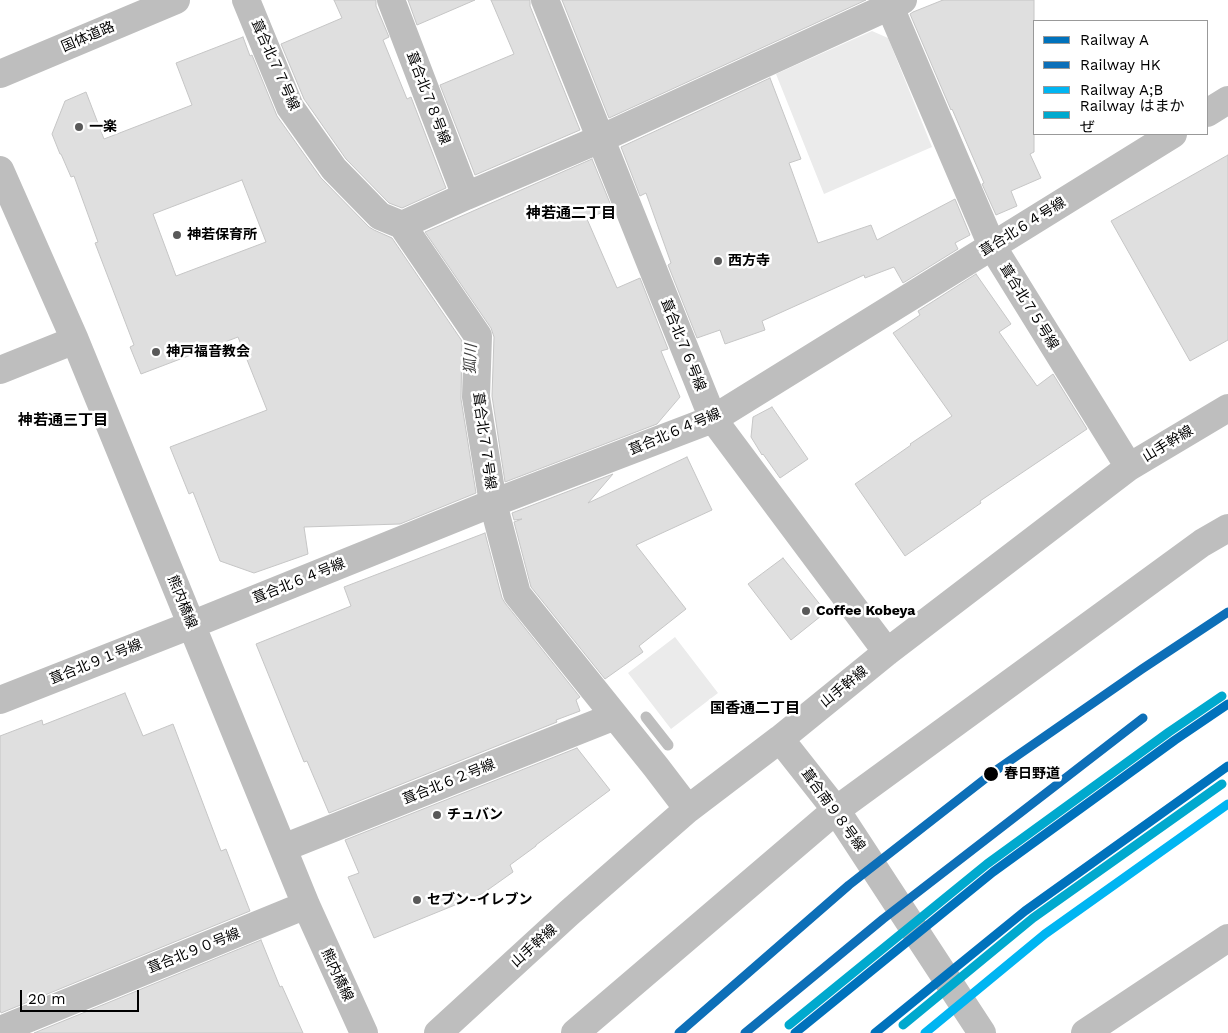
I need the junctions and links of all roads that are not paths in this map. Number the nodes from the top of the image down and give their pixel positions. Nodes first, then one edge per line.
1 (176, 0) edge
2 (246, 0) edge
3 (391, 0) edge
4 (545, 0) edge
5 (893, 2) edge
6 (0, 74) edge
7 (1228, 100) edge
8 (1208, 112) edge
9 (1171, 135) edge
10 (600, 139) junction
11 (0, 170) edge
12 (466, 196) junction
13 (402, 225) junction
14 (992, 246) junction
15 (75, 340) junction
16 (0, 370) edge
17 (1228, 408) edge
18 (713, 419) junction
19 (1129, 467) junction
20 (493, 503) junction
21 (1228, 528) edge
22 (191, 625) junction
23 (888, 652) junction
24 (0, 700) edge
25 (615, 716) junction
26 (780, 739) junction
27 (688, 809) junction
28 (836, 810) junction
29 (283, 848) junction
30 (306, 906) junction
31 (1228, 938) edge
32 (0, 1030) edge
33 (364, 1033) edge
34 (438, 1033) edge
35 (575, 1033) edge
36 (982, 1033) edge
37 (1085, 1033) edge

1 - 6 street, 国体道路
2 - 13 street, 葺合北７７号線
3 - 12 street, 葺合北７８号線
4 - 10 street, 葺合北７６号線
5 - 10 street
5 - 14 street, 葺合北７５号線
7 - 8 street
9 - 14 street, 葺合北６４号線
10 - 12 street
10 - 18 street, 葺合北７６号線
11 - 15 street, 熊内橋線
12 - 13 street
13 - 20 street, 葺合北７７号線
14 - 18 street, 葺合北６４号線
14 - 19 street, 葺合北７５号線
15 - 16 street
15 - 22 street, 熊内橋線
17 - 19 street, 山手幹線
18 - 20 street, 葺合北６４号線
18 - 23 street, 葺合北７６号線
19 - 23 street, 山手幹線
20 - 22 street, 葺合北６４号線
20 - 25 street, 葺合北７７号線
21 - 28 street
22 - 24 street, 葺合北９１号線
22 - 29 street, 熊内橋線
23 - 26 street, 山手幹線
25 - 27 street, 葺合北７７号線
25 - 29 street, 葺合北６２号線
26 - 27 street, 山手幹線
26 - 28 street, 葺合南９８号線
27 - 34 street, 山手幹線
28 - 35 street
28 - 36 street, 葺合南９８号線
29 - 30 street, 熊内橋線
30 - 32 street, 葺合北９０号線
30 - 33 street, 熊内橋線
31 - 37 street

